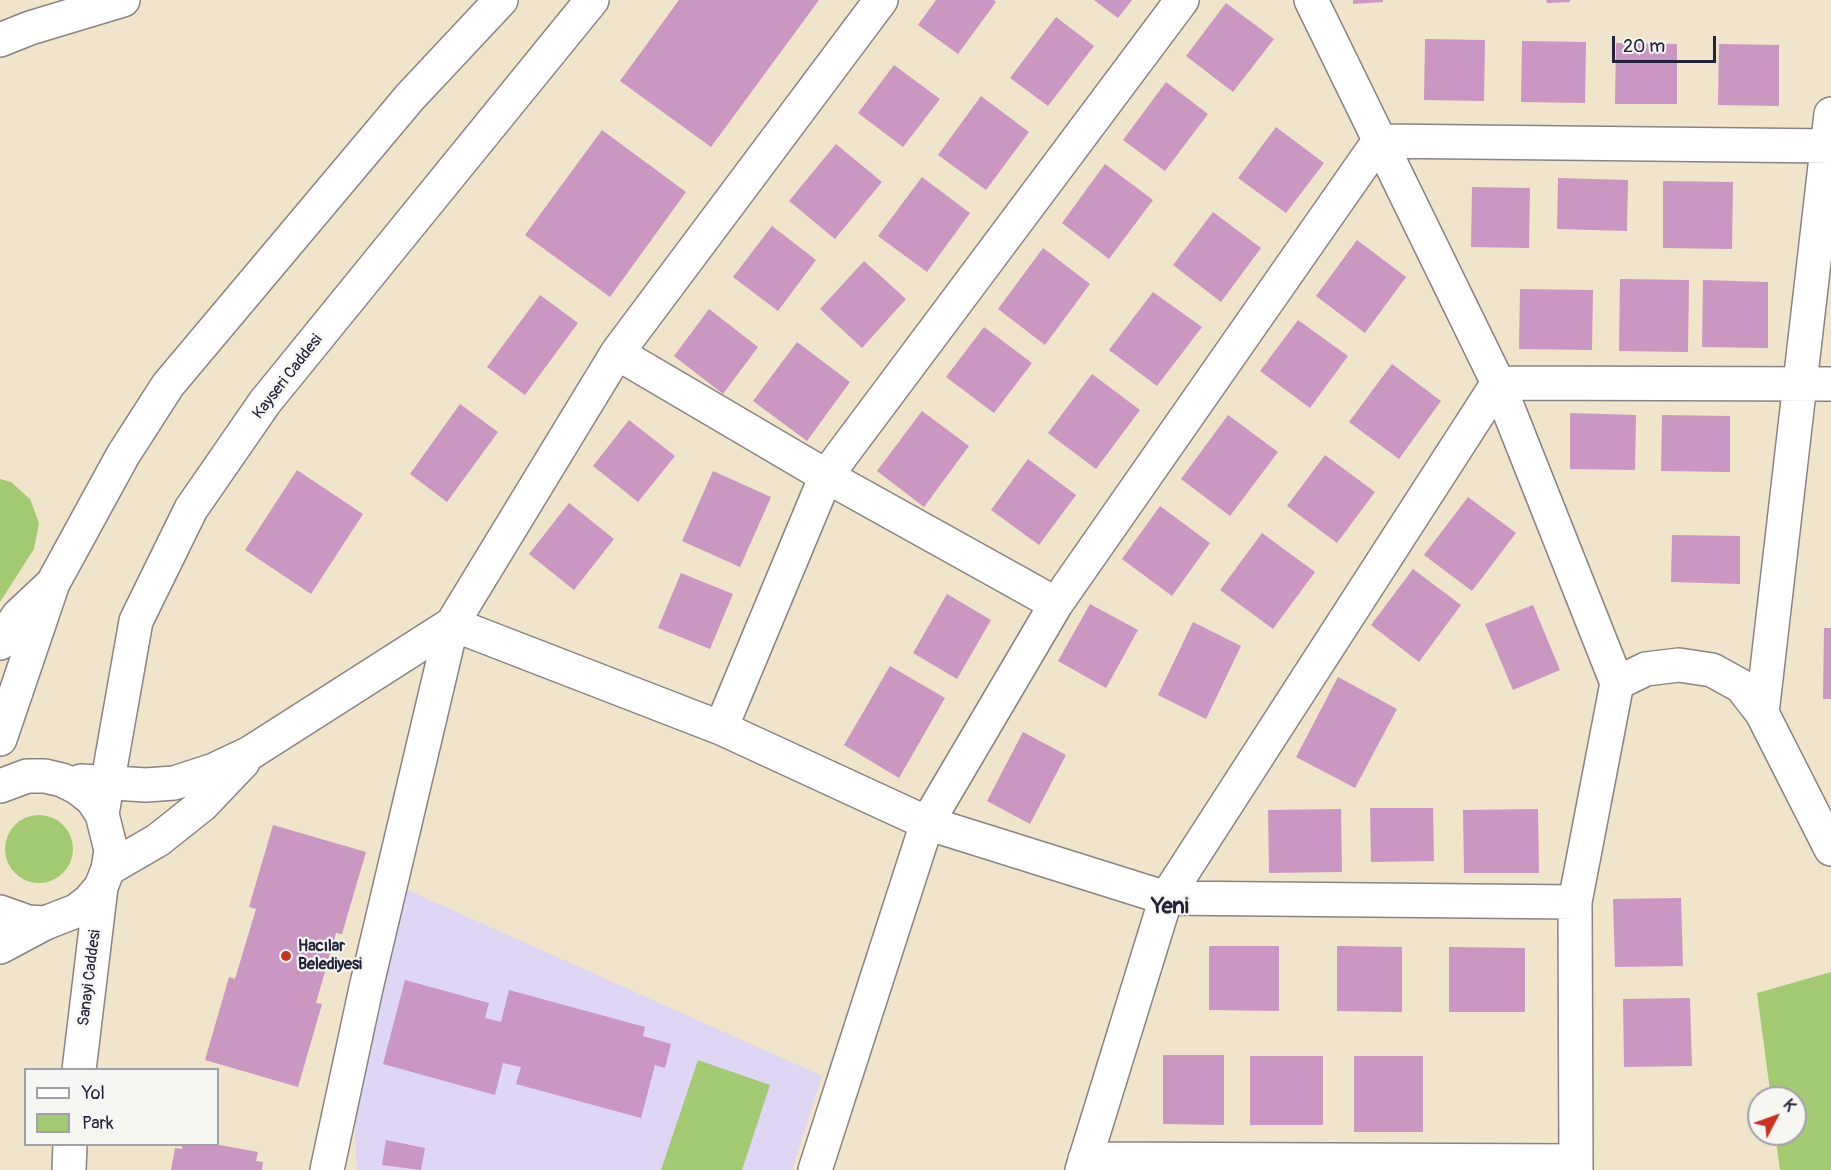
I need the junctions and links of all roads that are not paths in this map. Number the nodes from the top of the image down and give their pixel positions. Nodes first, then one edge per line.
1 (123, 0) edge
2 (501, 0) edge
3 (592, 0) edge
4 (881, 0) edge
5 (1182, 0) edge
6 (1311, 0) edge
7 (0, 40) edge
8 (1831, 114) edge
9 (1378, 141) junction
10 (1828, 146) edge
11 (617, 353) junction
12 (1498, 383) junction
13 (1816, 383) edge
14 (826, 476) junction
15 (54, 583) junction
16 (1056, 604) junction
17 (452, 624) junction
18 (0, 643) edge
19 (1617, 683) junction
20 (1762, 713) junction
21 (721, 728) junction
22 (0, 739) edge
23 (250, 753) junction
24 (0, 786) edge
25 (105, 798) junction
26 (927, 823) junction
27 (1831, 849) edge
28 (104, 878) junction
29 (1166, 898) junction
30 (1575, 902) junction
31 (0, 912) edge
32 (45, 923) junction
33 (0, 946) edge
34 (79, 1068) edge
35 (70, 1146) edge
36 (1083, 1165) edge
37 (1576, 1166) edge
38 (69, 1170) edge
39 (327, 1170) edge
40 (815, 1170) edge

1 - 7 street
2 - 15 street
3 - 25 street, Kayseri Caddesi
4 - 11 street
5 - 14 street
6 - 9 street
8 - 10 street
9 - 10 street
9 - 12 street
9 - 16 street
10 - 13 street
11 - 14 street
11 - 17 street
12 - 13 street
12 - 19 street
12 - 29 street
13 - 20 street
14 - 16 street
14 - 21 street
15 - 18 street
15 - 22 street
16 - 26 street
17 - 21 street
17 - 23 street
17 - 39 street
19 - 20 street
19 - 30 street
20 - 27 street
21 - 26 street
23 - 25 street
23 - 28 street
24 - 25 street
25 - 28 street, Sanayi Caddesi
26 - 29 street
26 - 40 street
28 - 32 street
28 - 34 street, Sanayi Caddesi
29 - 30 street
29 - 36 street
30 - 37 street
31 - 32 street
32 - 33 street
35 - 38 street
36 - 37 street

